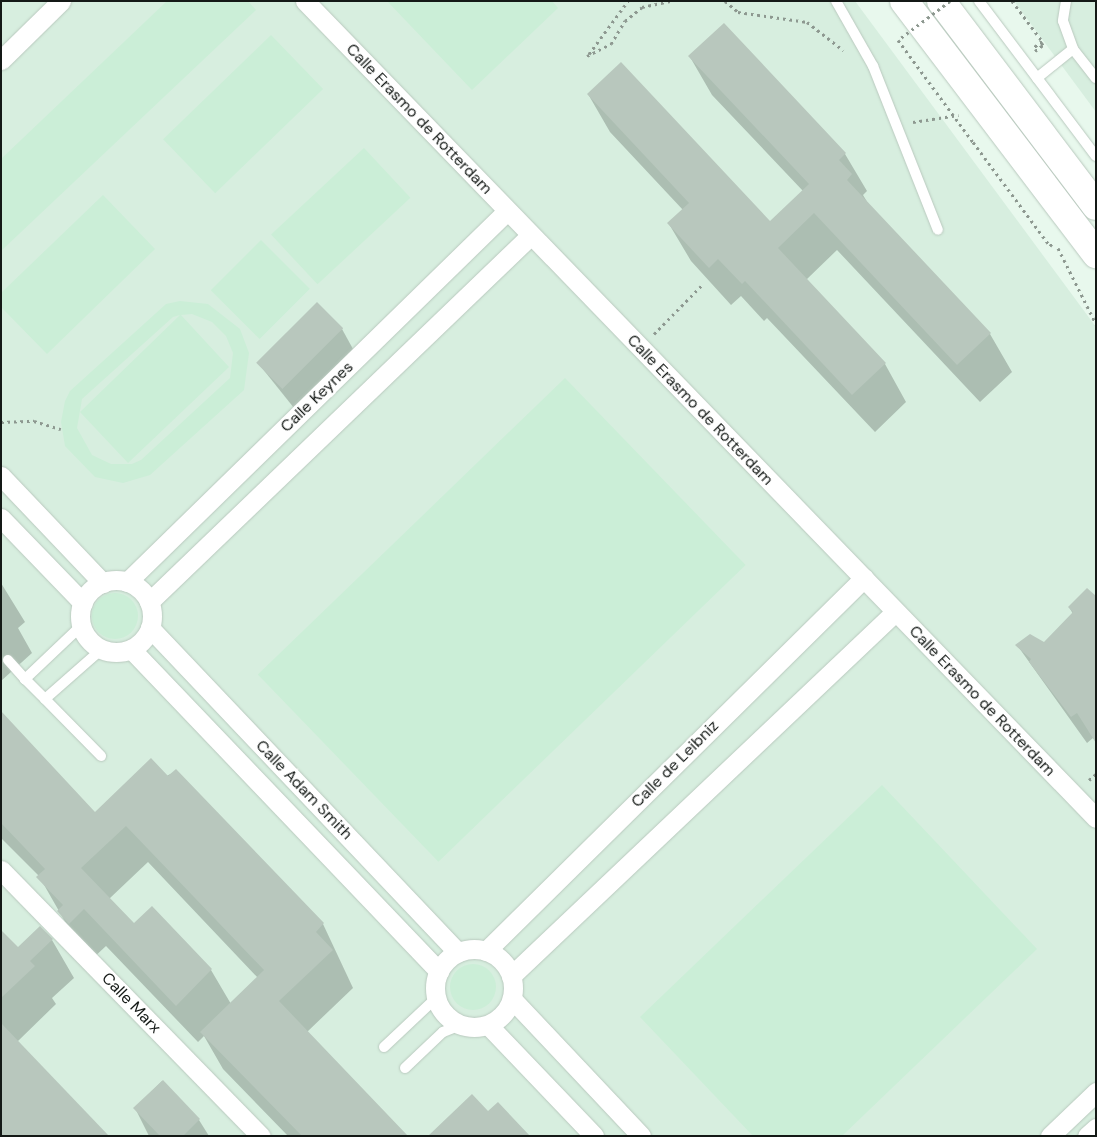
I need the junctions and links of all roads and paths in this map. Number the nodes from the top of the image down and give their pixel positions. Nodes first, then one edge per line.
1 (61, 1) edge
2 (305, 1) edge
3 (628, 1) edge
4 (670, 1) edge
5 (726, 1) edge
6 (836, 1) edge
7 (904, 1) edge
8 (942, 1) edge
9 (950, 1) edge
10 (979, 1) edge
11 (1010, 1) edge
12 (1066, 1) edge
13 (1073, 48) junction
14 (1030, 55) dead end
15 (867, 56) junction
16 (1, 60) edge
17 (1037, 78) junction
18 (1096, 78) edge
19 (962, 114) dead end
20 (907, 117) dead end
21 (1096, 156) edge
22 (1096, 206) edge
23 (507, 211) junction
24 (938, 230) dead end
25 (530, 236) junction
26 (1096, 254) edge
27 (704, 283) dead end
28 (1096, 324) edge
29 (654, 334) dead end
30 (1, 422) edge
31 (61, 429) dead end
32 (1, 476) edge
33 (1, 518) edge
34 (864, 578) junction
35 (127, 582) junction
36 (103, 583) junction
37 (149, 602) junction
38 (83, 603) junction
39 (895, 612) junction
40 (82, 625) junction
41 (150, 628) junction
42 (102, 649) junction
43 (131, 649) junction
44 (8, 660) dead end
45 (25, 679) junction
46 (45, 699) junction
47 (101, 756) dead end
48 (1096, 774) edge
49 (1090, 779) dead end
50 (1096, 818) edge
51 (1, 870) edge
52 (486, 951) junction
53 (458, 952) junction
54 (439, 971) junction
55 (511, 976) junction
56 (436, 998) junction
57 (512, 1000) junction
58 (460, 1025) junction
59 (489, 1026) junction
60 (384, 1047) dead end
61 (405, 1068) dead end
62 (1096, 1092) edge
63 (1096, 1128) edge
64 (261, 1136) edge
65 (594, 1136) edge
66 (641, 1136) edge
67 (1050, 1136) edge
68 (1087, 1136) edge

1 - 16 street
2 - 23 street, Calle Erasmo de Rotterdam
3 - 4 path
5 - 15 path
6 - 15 lane
7 - 26 highway
8 - 22 highway
9 - 28 path, bridge
10 - 17 lane
11 - 14 path
12 - 13 lane
13 - 17 lane
13 - 18 lane
15 - 24 lane
17 - 21 lane
19 - 20 path
23 - 25 street, Calle Erasmo de Rotterdam
23 - 35 street, Calle Keynes
25 - 34 street, Calle Erasmo de Rotterdam
25 - 37 street, Calle Keynes
27 - 29 path
30 - 31 path
32 - 36 street
33 - 38 street
34 - 39 street, Calle Erasmo de Rotterdam
34 - 52 street, Calle de Leibniz
35 - 36 street
35 - 37 street
36 - 38 street
37 - 41 street
38 - 40 street
39 - 50 street, Calle Erasmo de Rotterdam
39 - 55 street
40 - 42 street
40 - 45 lane
41 - 43 street
41 - 53 street, Calle Adam Smith
42 - 43 street
42 - 46 lane
43 - 54 street, Calle Adam Smith
44 - 45 lane
45 - 46 lane
46 - 47 lane
48 - 49 path
51 - 64 street, Calle Marx
52 - 53 street
52 - 55 street
53 - 54 street
54 - 56 street
55 - 57 street
56 - 58 street
56 - 60 lane
57 - 59 street
57 - 66 street
58 - 59 street
58 - 61 lane
59 - 65 street
62 - 67 street
63 - 68 street

